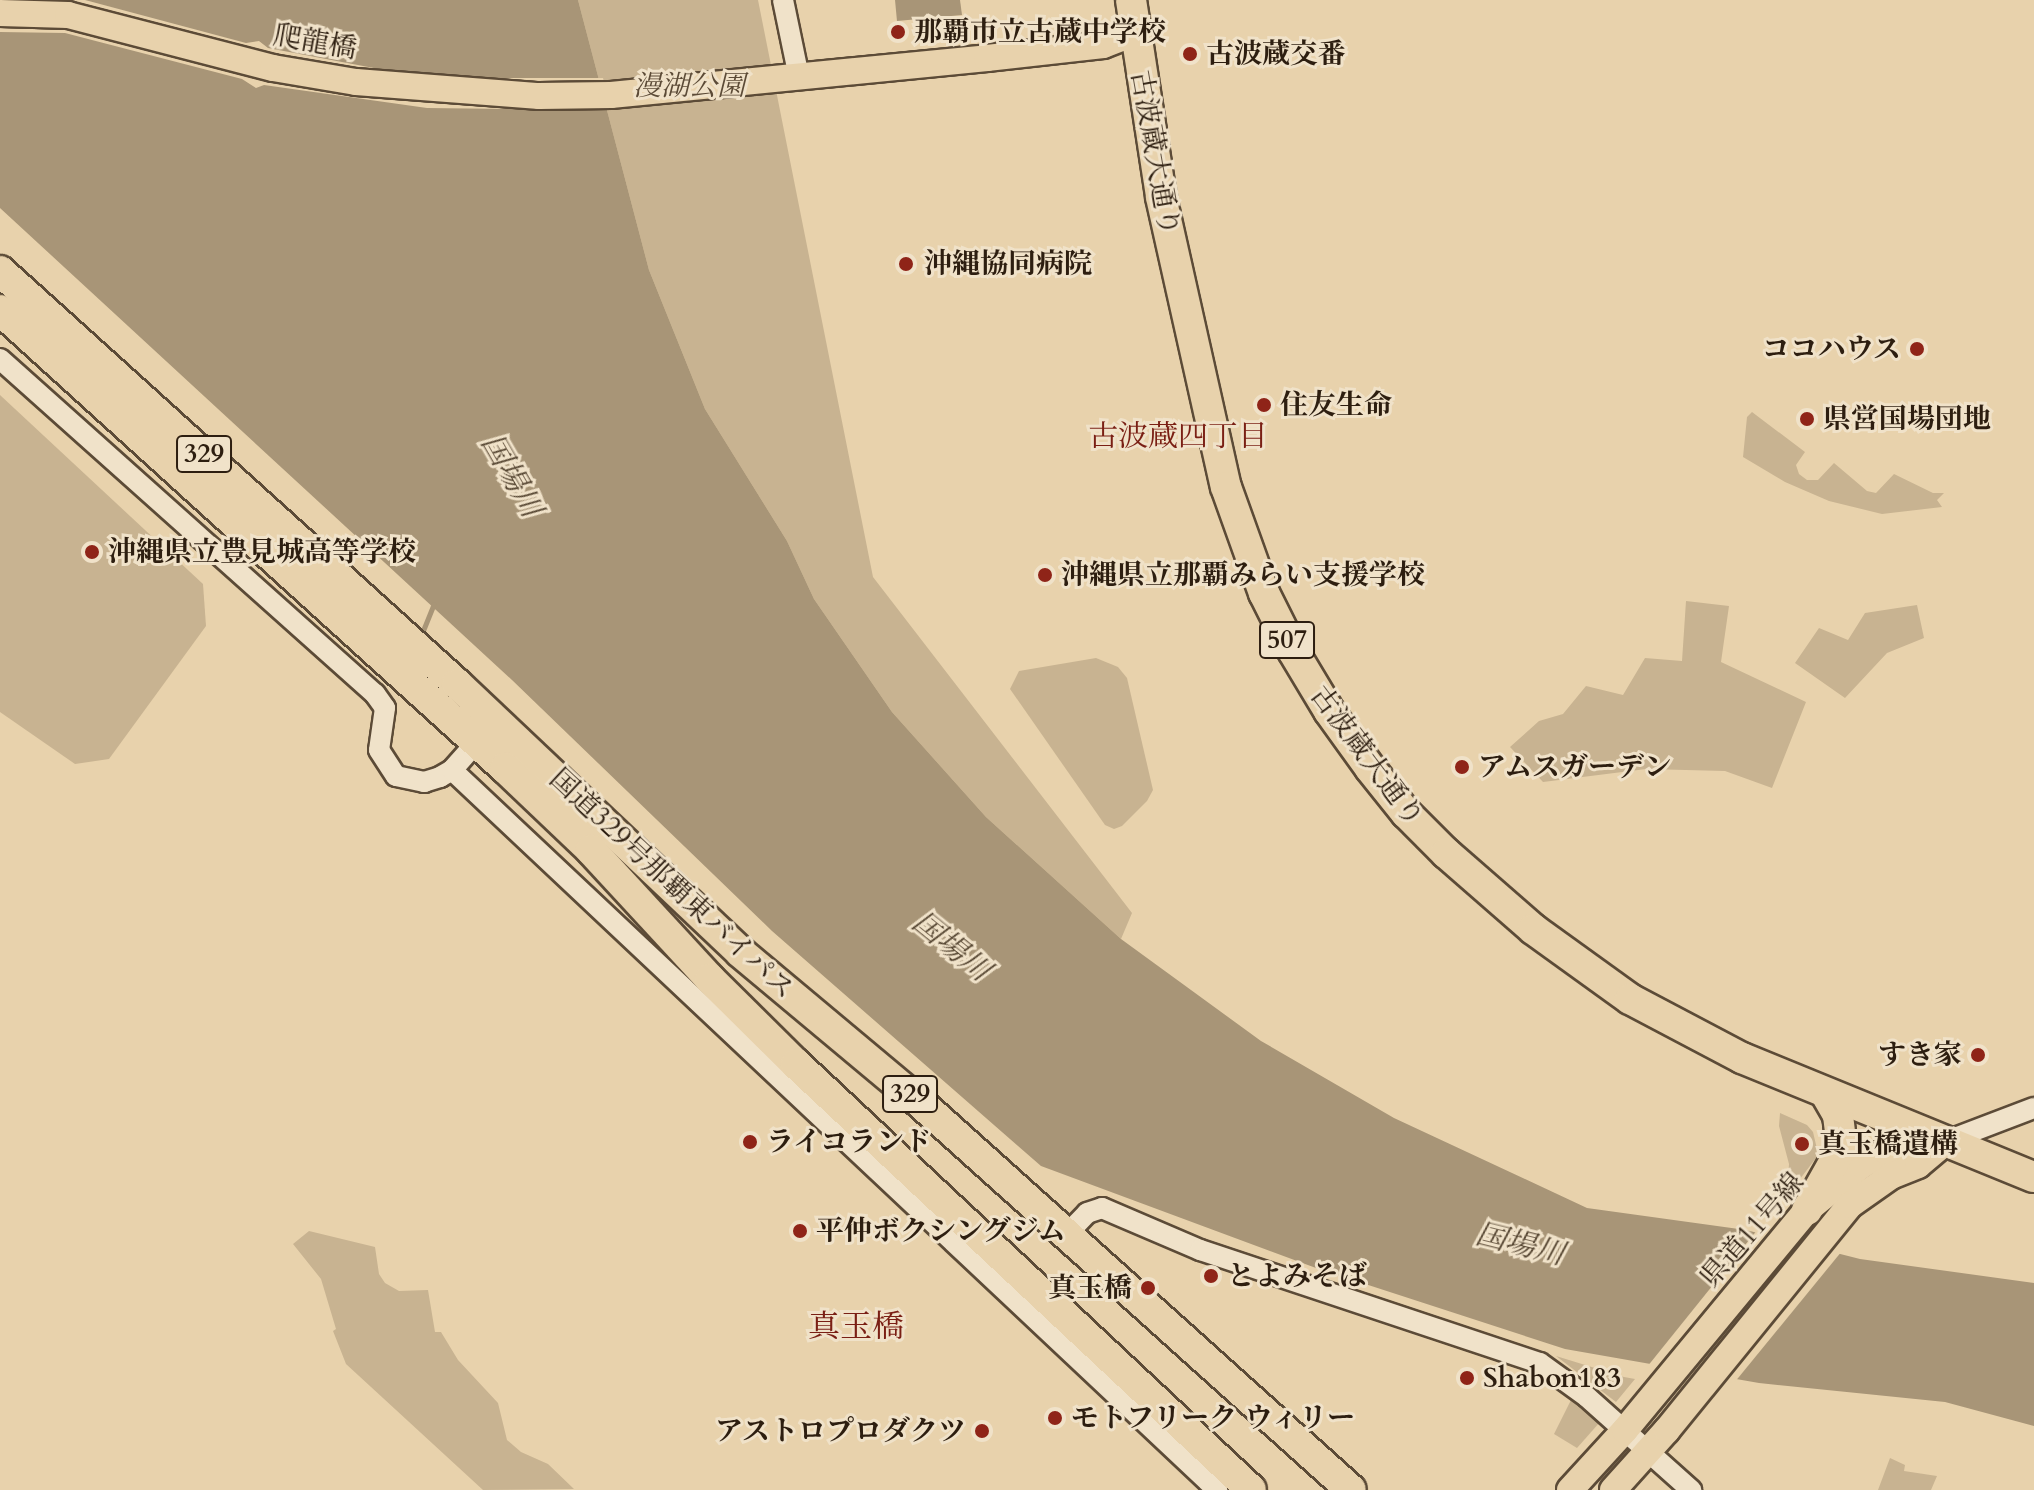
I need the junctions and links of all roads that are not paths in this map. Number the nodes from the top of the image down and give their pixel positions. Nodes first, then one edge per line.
1 (783, 0) edge
2 (1131, 0) edge
3 (0, 13) edge
4 (1134, 33) junction
5 (799, 77) junction
6 (0, 271) edge
7 (0, 310) edge
8 (0, 359) edge
9 (487, 731) junction
10 (452, 770) junction
11 (1826, 1094) junction
12 (2034, 1108) edge
13 (1947, 1141) junction
14 (2034, 1177) edge
15 (1798, 1220) junction
16 (1067, 1234) junction
17 (1625, 1430) junction
18 (1648, 1452) junction
19 (1213, 1487) edge
20 (1251, 1490) edge
21 (1351, 1490) edge
22 (1570, 1490) edge
23 (1613, 1490) edge
24 (1691, 1490) edge

1 - 5 street
2 - 4 highway, 古波蔵大通り / 507
3 - 5 main road, 爬龍橋
4 - 5 main road, 爬龍橋
4 - 11 highway, 古波蔵大通り / 507
6 - 9 highway, 国道329号那覇東バイパス / 329
7 - 9 highway, 国道329号那覇東バイパス / 329
8 - 10 street
9 - 10 street
9 - 16 highway, 国道329号那覇東バイパス / 329
9 - 20 highway, 国道329号那覇東バイパス / 329
10 - 19 street
11 - 13 highway, 古波蔵大通り / 507
11 - 15 highway
12 - 13 street
13 - 14 highway, 古波蔵大通り / 507
13 - 15 main road, 県道11号線
13 - 18 main road, 県道11号線
15 - 17 main road, 県道11号線
16 - 17 street
16 - 21 highway, 国道329号那覇東バイパス / 329
17 - 18 street
17 - 22 main road, 県道11号線
18 - 23 main road, 県道11号線
18 - 24 street

